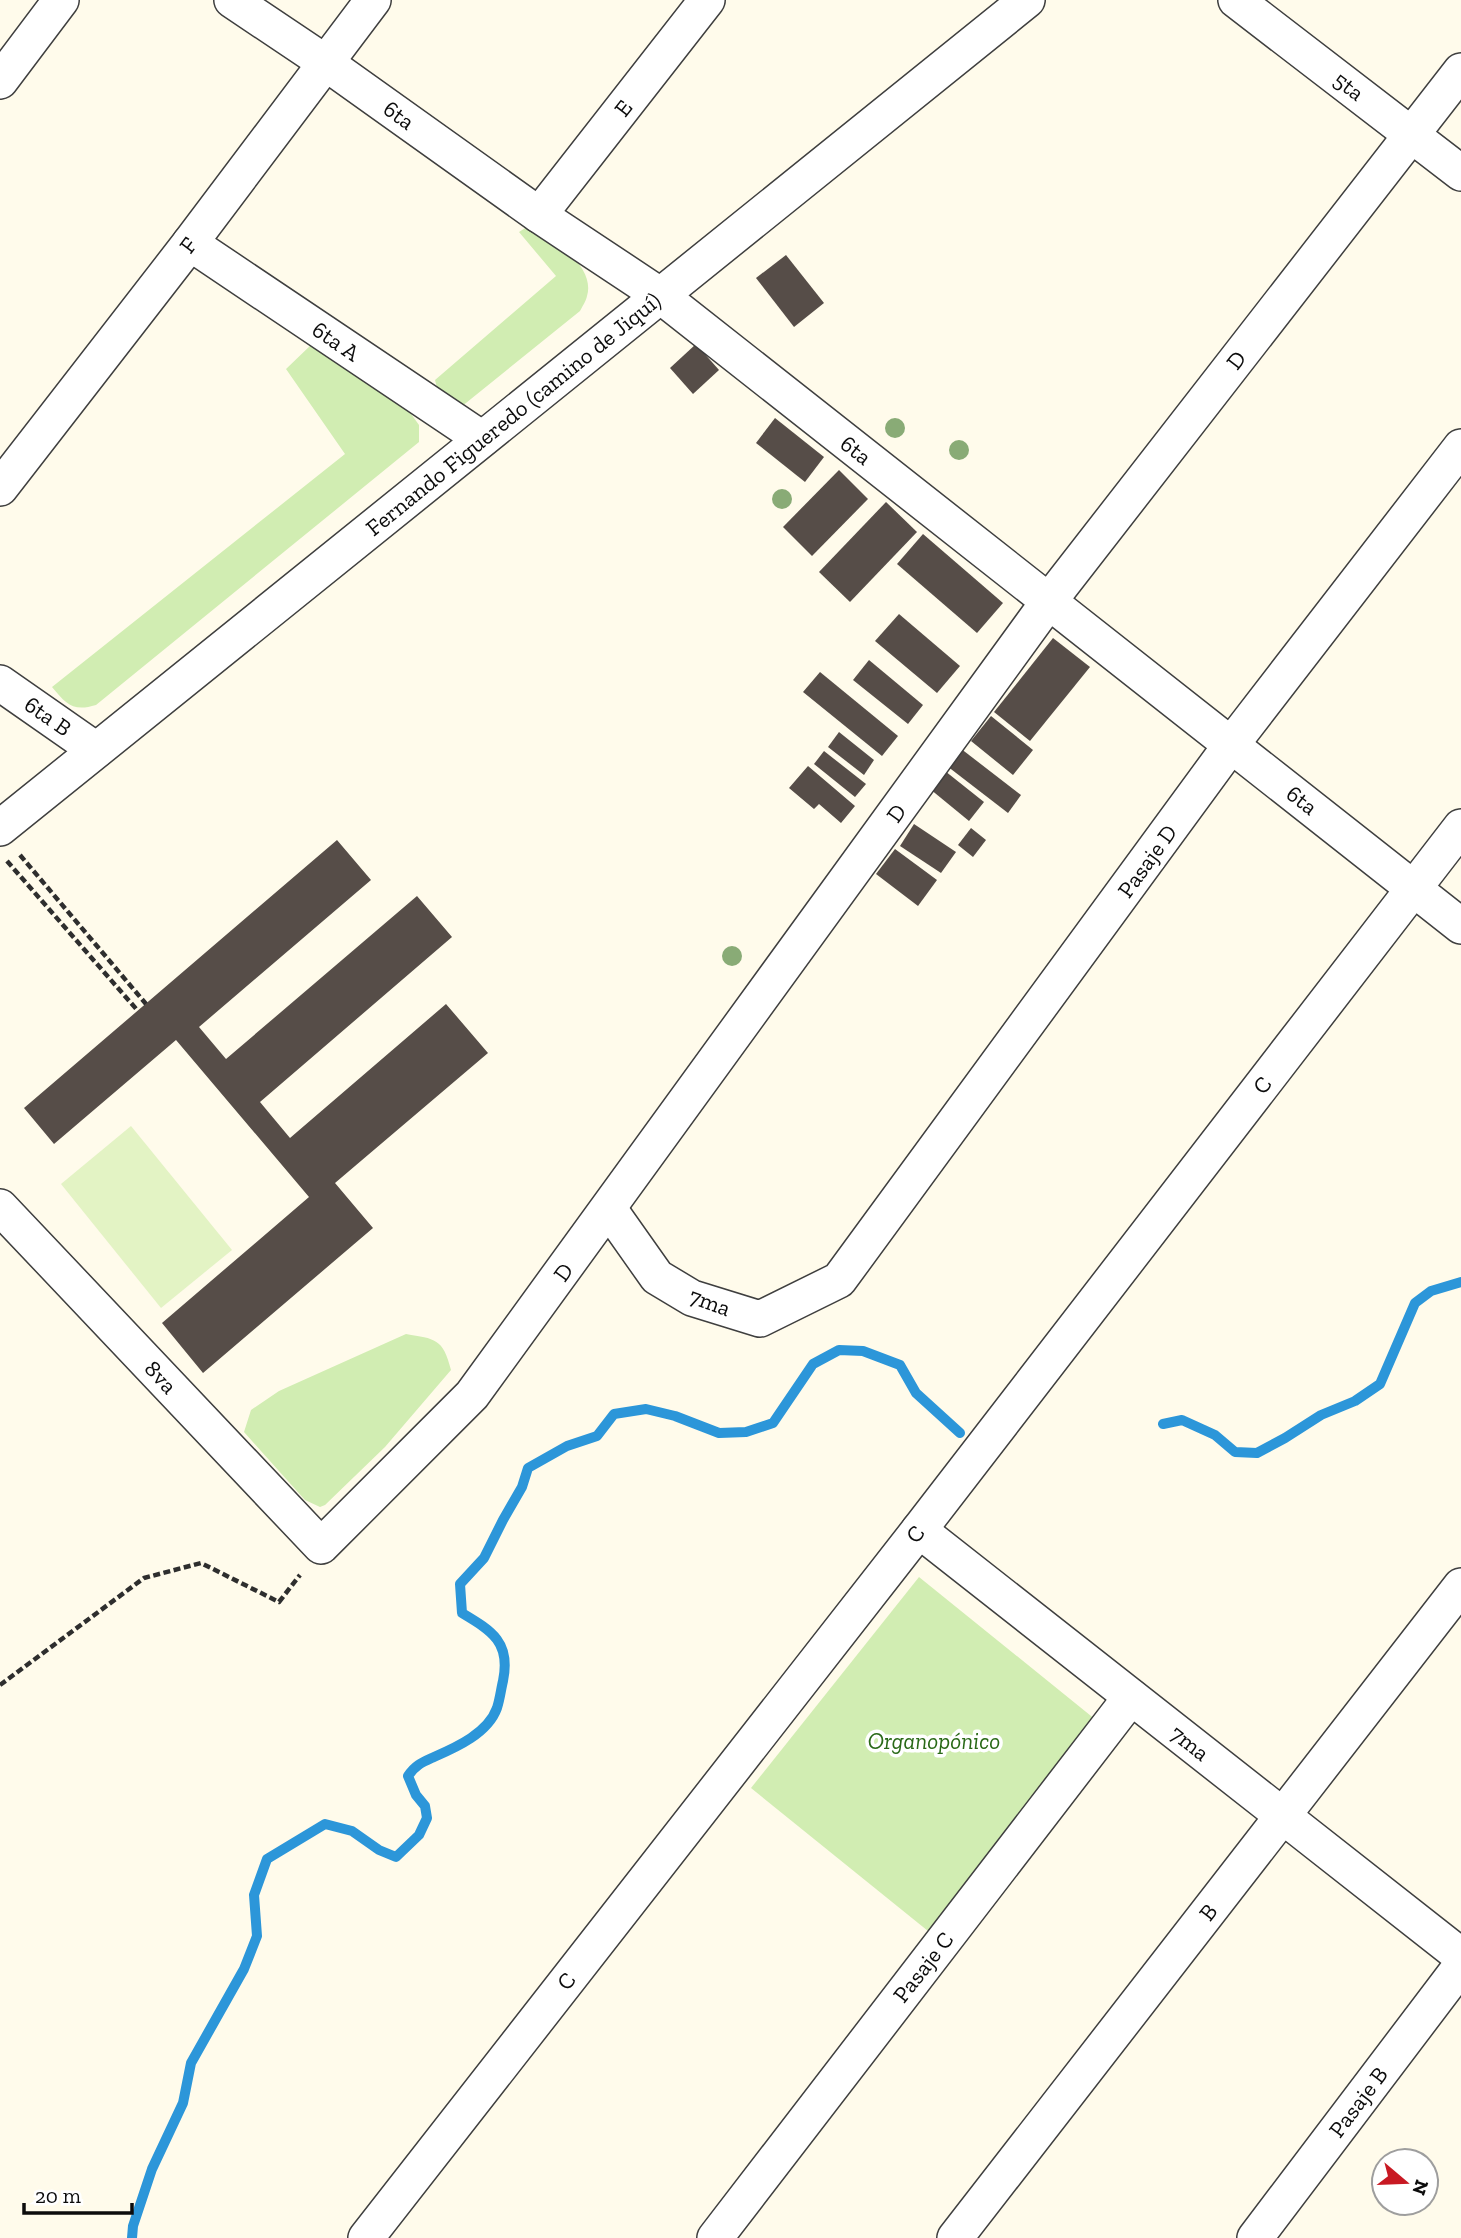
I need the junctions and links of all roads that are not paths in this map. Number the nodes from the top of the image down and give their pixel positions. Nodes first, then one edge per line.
1 (61, 0) edge
2 (232, 0) edge
3 (373, 0) edge
4 (707, 0) edge
5 (1027, 0) edge
6 (1236, 0) edge
7 (326, 64) junction
8 (1461, 71) edge
9 (0, 81) edge
10 (1412, 133) junction
11 (1461, 173) edge
12 (539, 215) junction
13 (190, 243) junction
14 (661, 296) junction
15 (482, 439) junction
16 (1461, 447) edge
17 (0, 488) edge
18 (1049, 601) junction
19 (0, 683) edge
20 (1231, 745) junction
21 (96, 750) junction
22 (1461, 827) edge
23 (9, 839) edge
24 (1413, 888) junction
25 (1461, 926) edge
26 (0, 1207) edge
27 (608, 1209) junction
28 (839, 1280) joint
29 (919, 1530) junction
30 (321, 1546) joint
31 (1461, 1586) edge
32 (1131, 1697) junction
33 (1283, 1815) junction
34 (1461, 1956) edge
35 (1461, 1966) edge
36 (366, 2238) edge
37 (715, 2238) edge
38 (956, 2238) edge
39 (1255, 2238) edge

1 - 9 street
2 - 7 street, 6ta
3 - 7 street, F
4 - 12 street, E
5 - 14 street, Fernando Figueredo (camino de Jiquí)
6 - 10 street, 5ta
7 - 12 street, 6ta
7 - 13 street, F
8 - 10 street, D
10 - 11 street, 5ta
10 - 18 street, D
12 - 14 street, 6ta
13 - 15 street, 6ta A
13 - 17 street, F
14 - 15 street, Fernando Figueredo (camino de Jiquí)
14 - 18 street, 6ta
15 - 21 street, Fernando Figueredo (camino de Jiquí)
16 - 20 street, Pasaje D
18 - 20 street, 6ta
18 - 27 street, D
19 - 21 street, 6ta B
20 - 24 street, 6ta
20 - 28 street, Pasaje D
21 - 23 street, Fernando Figueredo (camino de Jiquí)
22 - 24 street, C
24 - 25 street, 6ta
24 - 29 street, C
26 - 30 street, 8va
27 - 28 street, 7ma
27 - 30 street, D
29 - 32 street, 7ma
29 - 36 street, C
31 - 33 street, B
32 - 33 street, 7ma
32 - 37 street, Pasaje C
33 - 34 street, 7ma
33 - 38 street, B
35 - 39 street, Pasaje B

